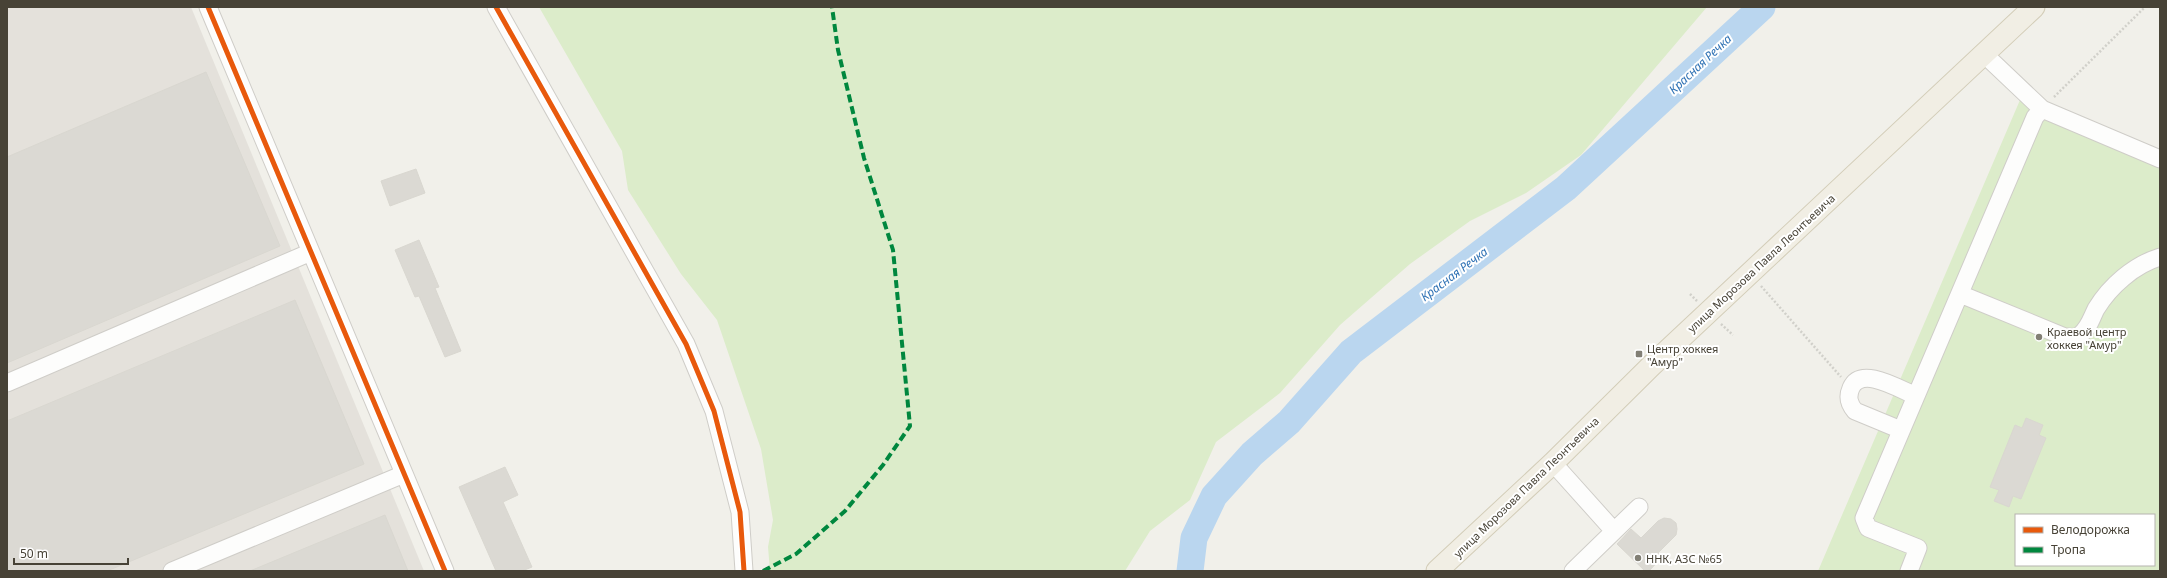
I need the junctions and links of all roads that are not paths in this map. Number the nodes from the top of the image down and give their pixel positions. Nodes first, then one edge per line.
1 (208, 7) edge
2 (496, 7) edge
3 (2034, 7) edge
4 (1985, 55) junction
5 (2042, 109) junction
6 (2160, 159) edge
7 (310, 252) junction
8 (2160, 257) edge
9 (1960, 294) junction
10 (7, 383) edge
11 (1916, 396) junction
12 (1901, 430) junction
13 (1553, 463) junction
14 (404, 474) junction
15 (1639, 507) dead end
16 (1614, 532) junction
17 (172, 571) edge
18 (445, 571) edge
19 (744, 571) edge
20 (1437, 571) edge
21 (1573, 571) edge
22 (1909, 571) edge

1 - 7 street
2 - 19 street
3 - 4 main road, улица Морозова Павла Леонтьевича
4 - 5 street
4 - 13 main road, улица Морозова Павла Леонтьевича
5 - 6 street
5 - 9 street
7 - 10 street
7 - 14 street
8 - 9 street
9 - 11 street
11 - 12 street
11 - 12 street
12 - 22 street
13 - 16 street
13 - 20 main road, улица Морозова Павла Леонтьевича
14 - 17 street
14 - 18 street
15 - 16 street
16 - 21 street

